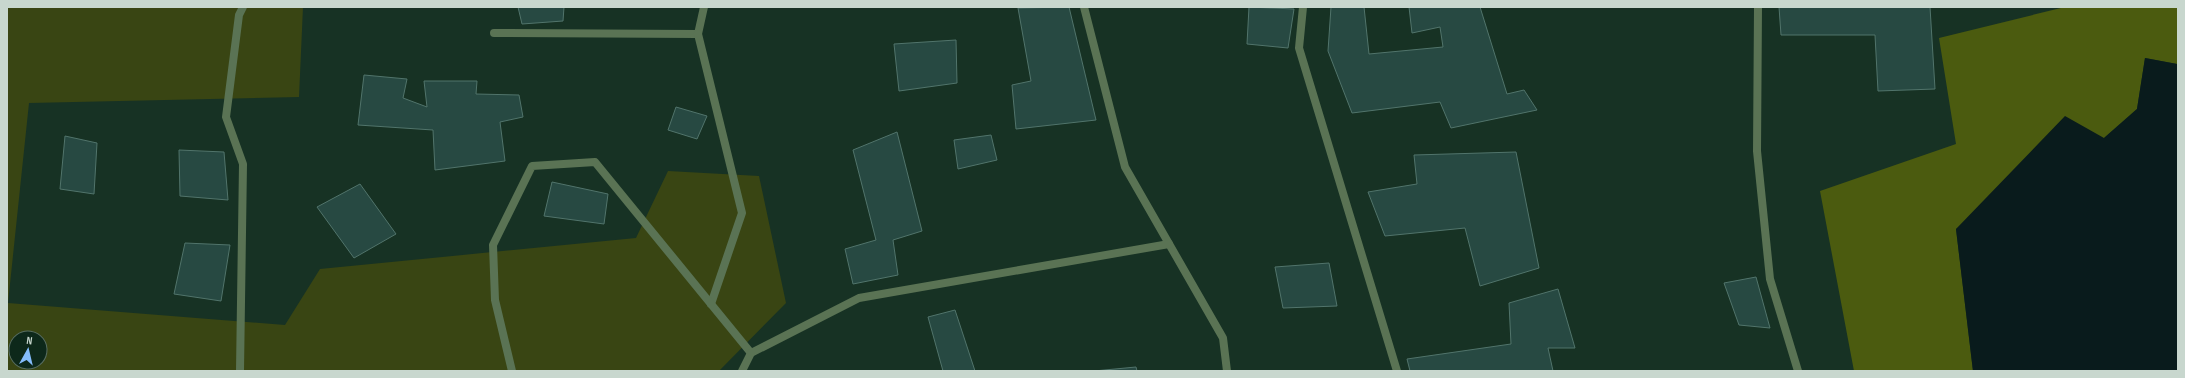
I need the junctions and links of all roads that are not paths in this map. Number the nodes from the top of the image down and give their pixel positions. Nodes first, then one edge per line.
1 (243, 7) edge
2 (704, 7) edge
3 (1084, 7) edge
4 (1303, 7) edge
5 (1758, 7) edge
6 (494, 33) dead end
7 (698, 34) junction
8 (1169, 244) junction
9 (711, 304) junction
10 (751, 354) junction
11 (240, 371) edge
12 (512, 371) edge
13 (742, 371) edge
14 (1227, 371) edge
15 (1396, 371) edge
16 (1798, 371) edge

1 - 11 street
2 - 7 street
3 - 8 street
4 - 15 street
5 - 16 street
6 - 7 street
7 - 9 street
8 - 10 street
8 - 14 street
9 - 10 street
9 - 12 street
10 - 13 street

